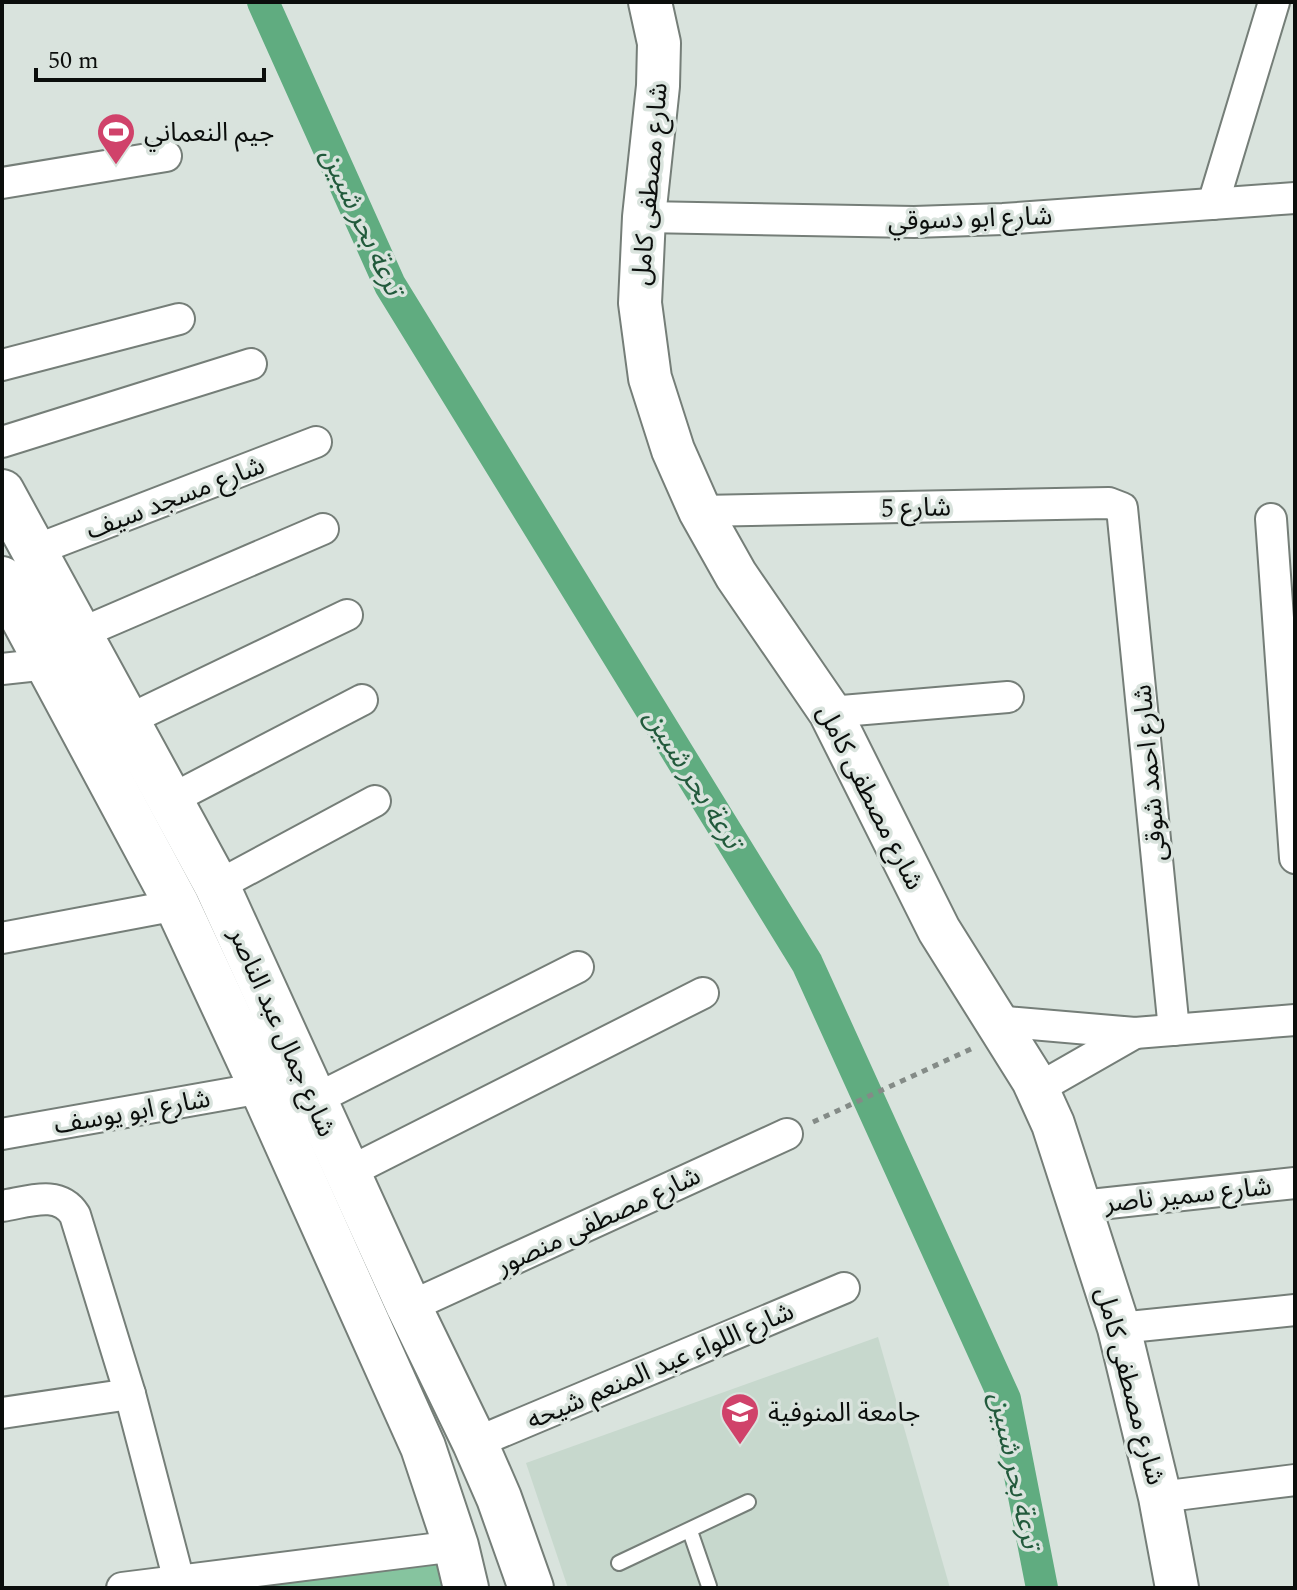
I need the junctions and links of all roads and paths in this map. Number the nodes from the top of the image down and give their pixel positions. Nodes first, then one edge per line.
1 (650, 2) edge
2 (1274, 2) edge
3 (166, 156) dead end
4 (2, 183) edge
5 (1295, 198) edge
6 (1213, 204) junction
7 (644, 217) junction
8 (179, 319) dead end
9 (251, 364) dead end
10 (2, 365) edge
11 (2, 442) edge
12 (316, 442) dead end
13 (2, 492) edge
14 (700, 511) junction
15 (1125, 516) joint
16 (1271, 519) dead end
17 (323, 529) dead end
18 (18, 565) edge
19 (347, 615) dead end
20 (64, 649) junction
21 (2, 669) edge
22 (1008, 697) dead end
23 (362, 700) dead end
24 (830, 712) junction
25 (126, 721) junction
26 (170, 800) junction
27 (375, 801) dead end
28 (1295, 858) edge
29 (217, 886) junction
30 (177, 905) junction
31 (2, 938) edge
32 (578, 967) dead end
33 (703, 993) dead end
34 (1295, 1020) edge
35 (995, 1021) junction
36 (1174, 1030) junction
37 (1135, 1033) junction
38 (960, 1056) dead end
39 (262, 1088) junction
40 (1037, 1089) junction
41 (314, 1100) junction
42 (2, 1134) edge
43 (787, 1134) joint
44 (347, 1173) junction
45 (1295, 1183) edge
46 (2, 1206) edge
47 (1081, 1206) junction
48 (844, 1288) dead end
49 (409, 1307) junction
50 (1295, 1310) edge
51 (1119, 1328) junction
52 (130, 1394) junction
53 (2, 1413) edge
54 (475, 1443) junction
55 (1295, 1480) edge
56 (1160, 1497) junction
57 (748, 1502) dead end
58 (690, 1531) junction
59 (456, 1546) junction
60 (619, 1563) dead end
61 (179, 1581) junction
62 (707, 1587) edge
63 (122, 1588) edge
64 (466, 1588) edge
65 (531, 1588) edge
66 (1177, 1588) edge

1 - 7 main road, شارع مصطفى كامل
2 - 6 street
3 - 4 street
5 - 6 street, شارع ابو دسوقي
6 - 7 street, شارع ابو دسوقي
7 - 14 main road, شارع مصطفى كامل
8 - 10 street
9 - 11 street
12 - 18 street, شارع مسجد سيف
13 - 18 main road, شارع جمال عبد الناصر
14 - 15 street, شارع 5
14 - 24 main road, شارع مصطفى كامل
15 - 36 street, شارع احمد شوقى
16 - 28 street
17 - 20 street
18 - 20 main road, شارع جمال عبد الناصر
19 - 25 street
20 - 21 street
20 - 25 main road, شارع جمال عبد الناصر
20 - 30 main road, شارع جمال عبد الناصر
22 - 24 street
23 - 26 street
24 - 35 main road, شارع مصطفى كامل
25 - 26 main road, شارع جمال عبد الناصر
26 - 29 main road, شارع جمال عبد الناصر
27 - 29 street
29 - 41 main road, شارع جمال عبد الناصر
30 - 31 street
30 - 39 main road, شارع جمال عبد الناصر
32 - 41 street
33 - 44 street
34 - 36 street
35 - 37 street
35 - 40 main road, شارع مصطفى كامل
36 - 37 street
37 - 40 street
38 - 43 path
39 - 42 street, شارع ابو يوسف
39 - 59 main road, شارع جمال عبد الناصر
40 - 47 main road, شارع مصطفى كامل
41 - 44 main road, شارع جمال عبد الناصر
43 - 49 street, شارع مصطفى منصور
44 - 49 main road, شارع جمال عبد الناصر
45 - 47 street, شارع سمير ناصر
46 - 52 street
47 - 51 main road, شارع مصطفى كامل
48 - 54 street, شارع اللواء عبد المنعم شيحه
49 - 54 main road, شارع جمال عبد الناصر
50 - 51 street
51 - 56 main road, شارع مصطفى كامل
52 - 53 street
52 - 61 street
54 - 65 main road, شارع جمال عبد الناصر
55 - 56 street
56 - 66 main road, شارع مصطفى كامل
57 - 58 lane
58 - 60 lane
58 - 62 lane
59 - 61 street
59 - 64 main road, شارع جمال عبد الناصر
61 - 63 street

